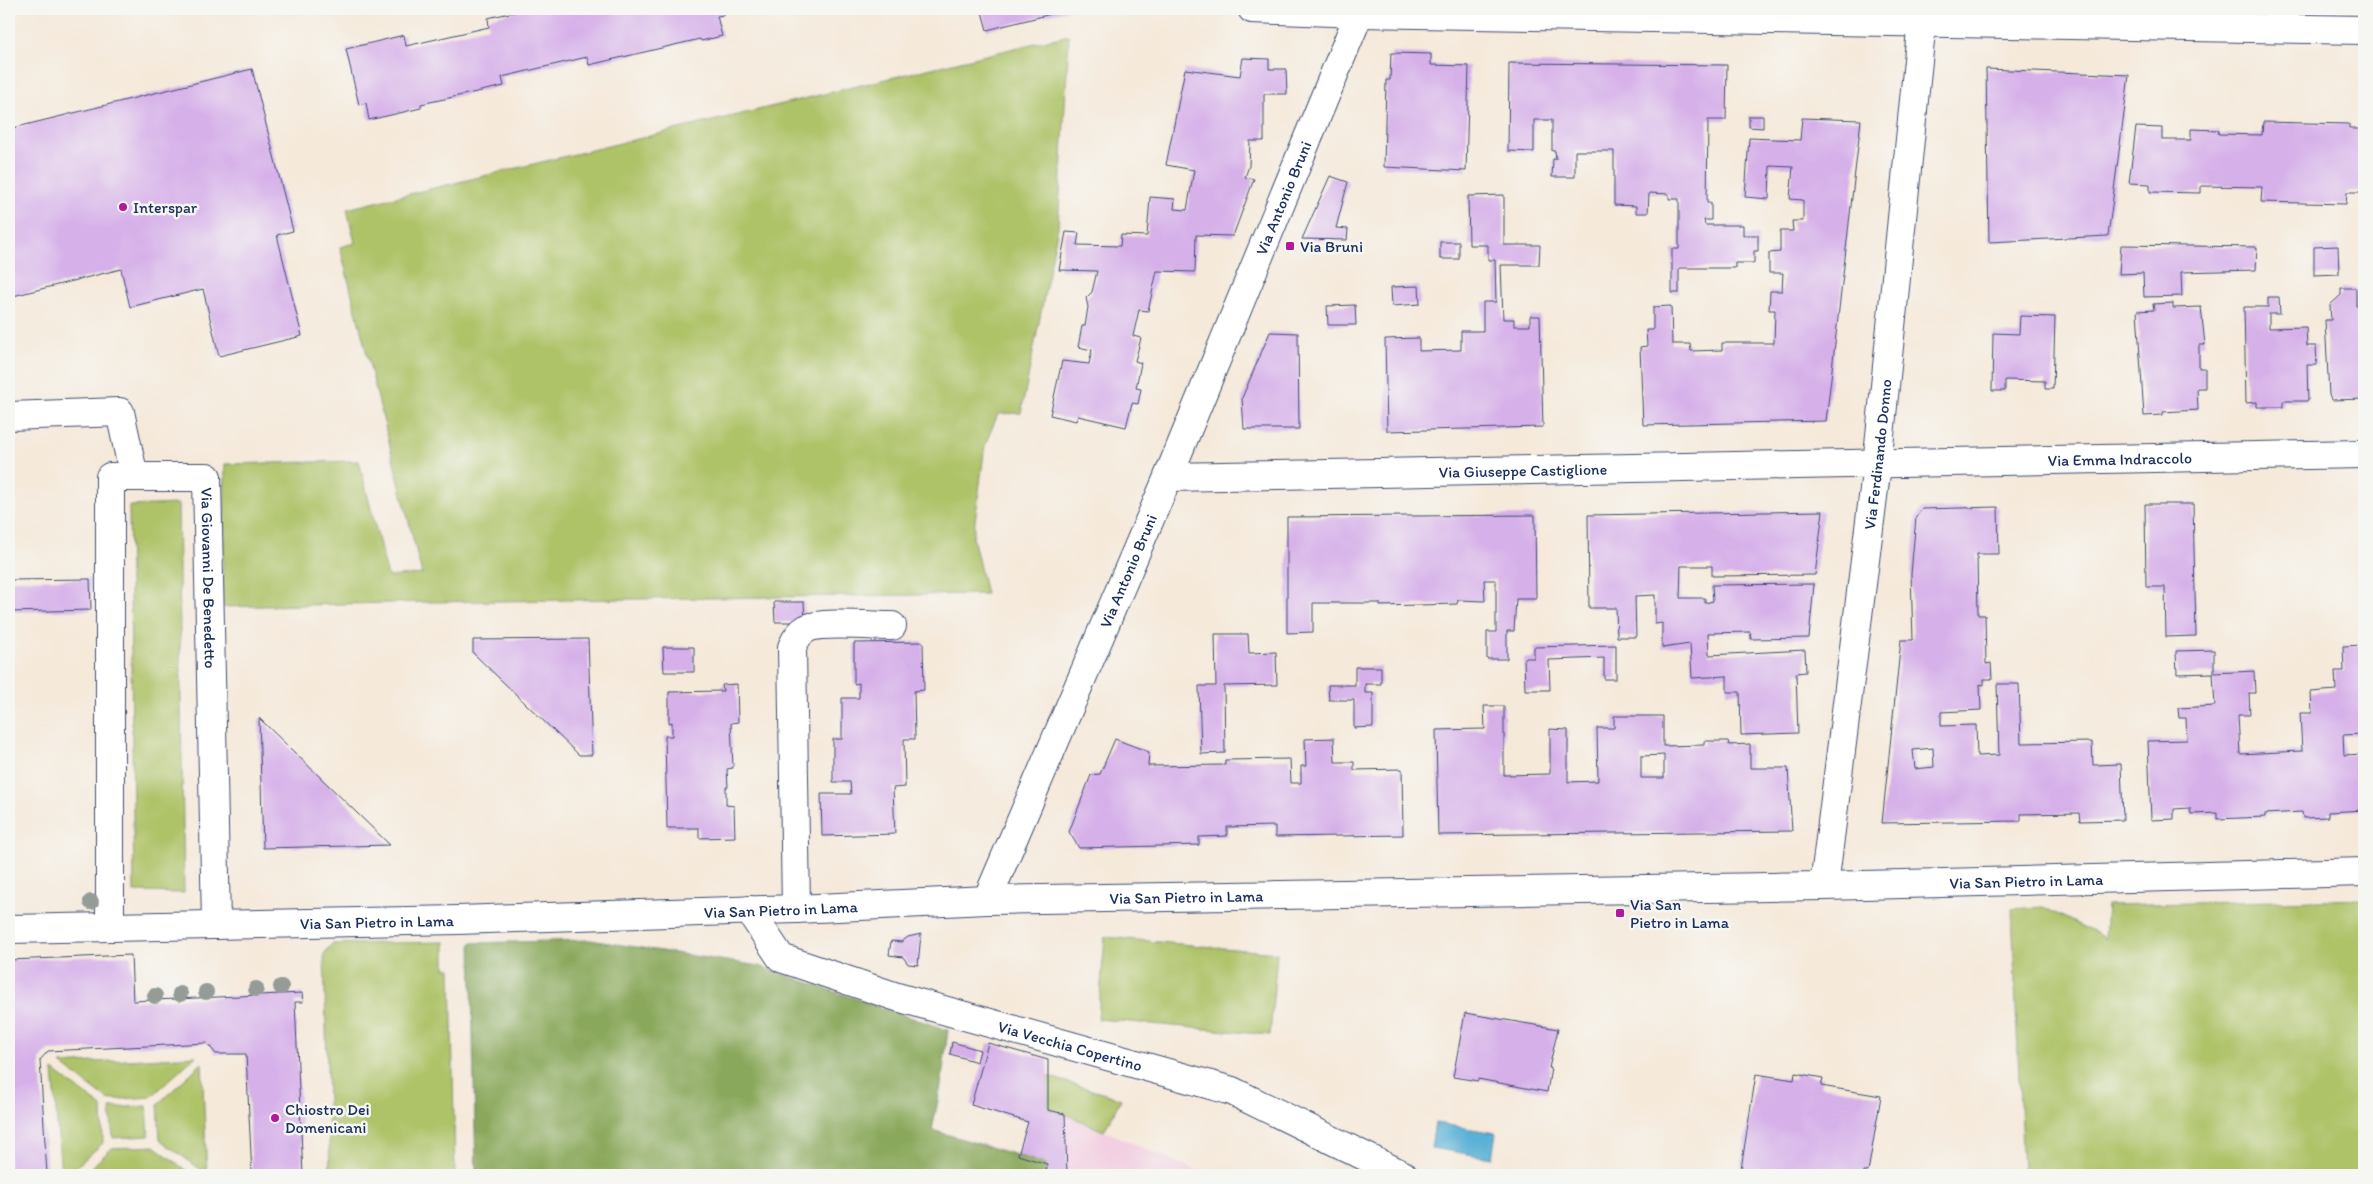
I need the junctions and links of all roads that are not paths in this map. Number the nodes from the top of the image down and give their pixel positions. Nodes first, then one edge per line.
1 (1252, 9) edge
2 (1360, 11) edge
3 (1922, 22) junction
4 (2364, 30) edge
5 (9, 416) edge
6 (2364, 454) edge
7 (1876, 465) junction
8 (134, 477) junction
9 (1168, 477) junction
10 (892, 626) dead end
11 (2364, 872) edge
12 (1824, 886) junction
13 (987, 900) junction
14 (796, 909) junction
15 (748, 910) junction
16 (216, 924) junction
17 (110, 927) junction
18 (9, 929) edge
19 (1403, 1175) edge

1 - 2 street
2 - 3 street
2 - 9 street, Via Antonio Bruni
3 - 4 street
3 - 7 street, Via Ferdinando Donno
5 - 8 street
6 - 7 street, Via Emma Indraccolo
7 - 9 street, Via Giuseppe Castiglione
7 - 12 street, Via Ferdinando Donno
8 - 16 street, Via Giovanni De Benedetto
8 - 17 street, Via Giovanni De Benedetto
9 - 13 street, Via Antonio Bruni
10 - 14 street
11 - 12 street, Via San Pietro in Lama
12 - 13 street, Via San Pietro in Lama
13 - 14 street, Via San Pietro in Lama
14 - 15 street, Via San Pietro in Lama
15 - 16 street, Via San Pietro in Lama
15 - 19 street, Via Vecchia Copertino
16 - 17 street, Via San Pietro in Lama
17 - 18 street, Via San Pietro in Lama

